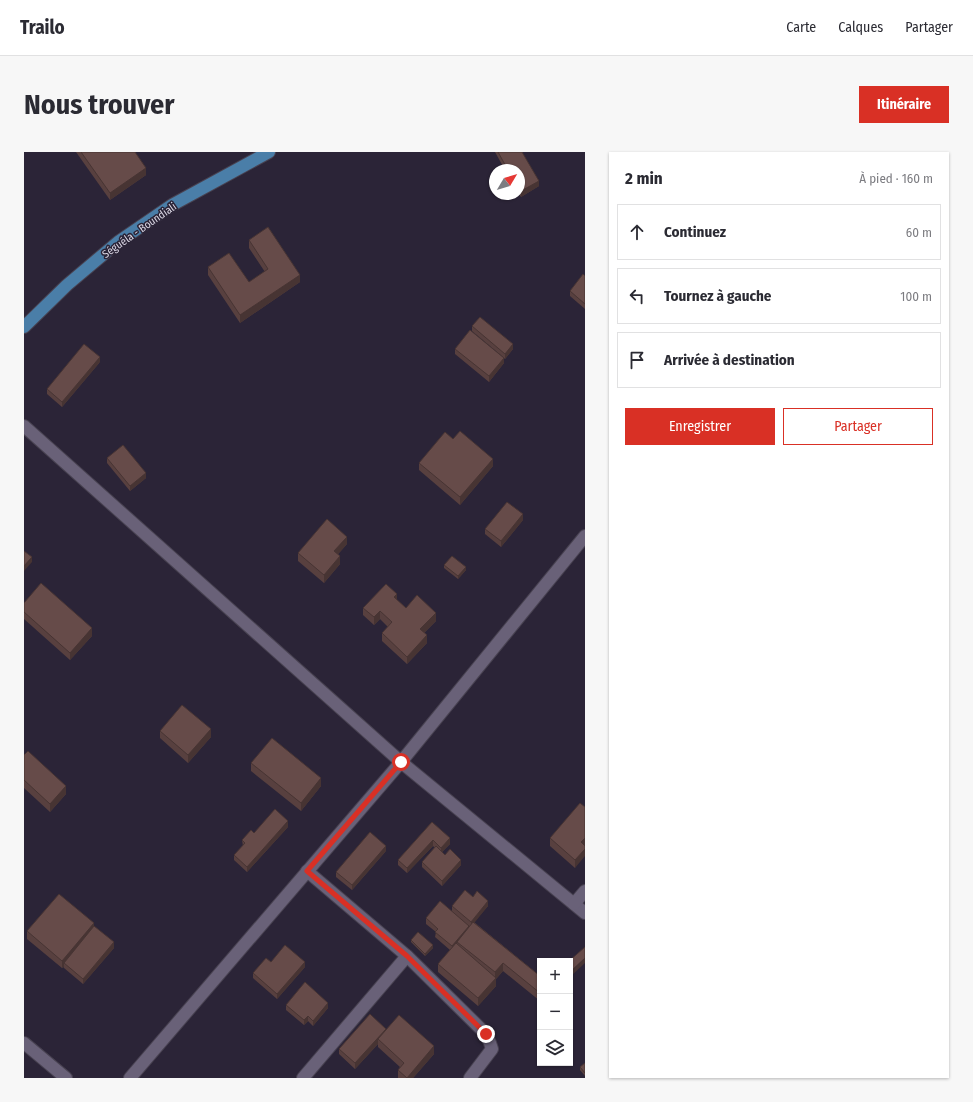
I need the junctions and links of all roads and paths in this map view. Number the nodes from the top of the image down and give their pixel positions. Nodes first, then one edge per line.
1 (269, 152) edge
2 (24, 327) edge
3 (24, 426) edge
4 (585, 536) edge
5 (401, 762) junction
6 (307, 871) junction
7 (585, 891) edge
8 (574, 904) junction
9 (585, 913) edge
10 (407, 956) junction
11 (24, 1043) edge
12 (66, 1078) edge
13 (130, 1078) edge
14 (302, 1078) edge
15 (470, 1078) edge

1 - 2 main road, Séguéla - Boundiali
3 - 5 street
4 - 5 street
5 - 6 street
5 - 8 street
6 - 10 street
6 - 13 street
7 - 8 street
8 - 9 street
10 - 14 street
10 - 15 street
11 - 12 street

